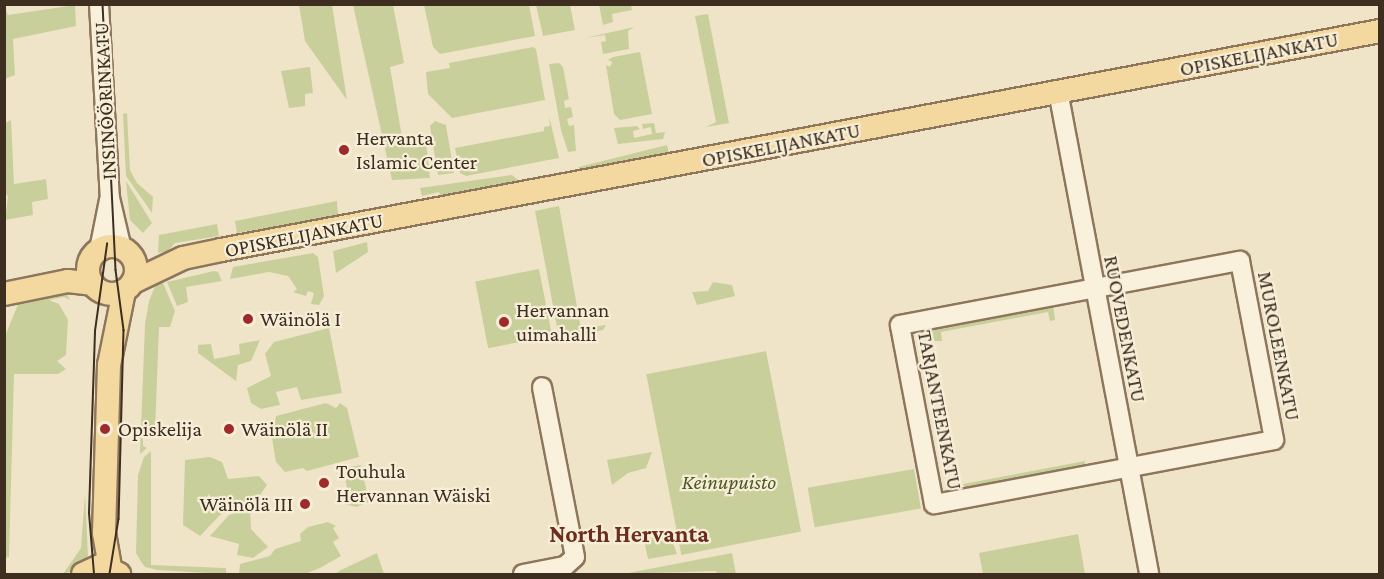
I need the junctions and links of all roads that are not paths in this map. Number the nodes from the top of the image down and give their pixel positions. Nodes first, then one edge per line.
1 (99, 4) edge
2 (1380, 31) edge
3 (1058, 92) junction
4 (110, 198) junction
5 (126, 252) junction
6 (95, 254) junction
7 (183, 258) junction
8 (4, 279) edge
9 (129, 286) junction
10 (96, 287) junction
11 (1094, 289) junction
12 (4, 294) edge
13 (110, 346) junction
14 (543, 387) dead end
15 (1128, 468) junction
16 (102, 571) edge
17 (523, 574) edge
18 (1149, 574) edge

1 - 4 street, INSINÖÖRINKATU
2 - 3 main road, OPISKELIJANKATU
3 - 7 main road, OPISKELIJANKATU
3 - 11 street, RUOVEDENKATU
4 - 5 street, INSINÖÖRINKATU
4 - 6 street, INSINÖÖRINKATU
5 - 6 main road
5 - 7 main road, OPISKELIJANKATU
5 - 9 main road
6 - 8 main road
6 - 10 main road
7 - 9 main road, OPISKELIJANKATU
9 - 10 main road
9 - 13 main road
10 - 12 main road
10 - 13 main road
11 - 15 street, RUOVEDENKATU
11 - 15 street, MUROLEENKATU
11 - 15 street, TARJANTEENKATU
13 - 16 main road
14 - 17 street
15 - 18 street, RUOVEDENKATU

